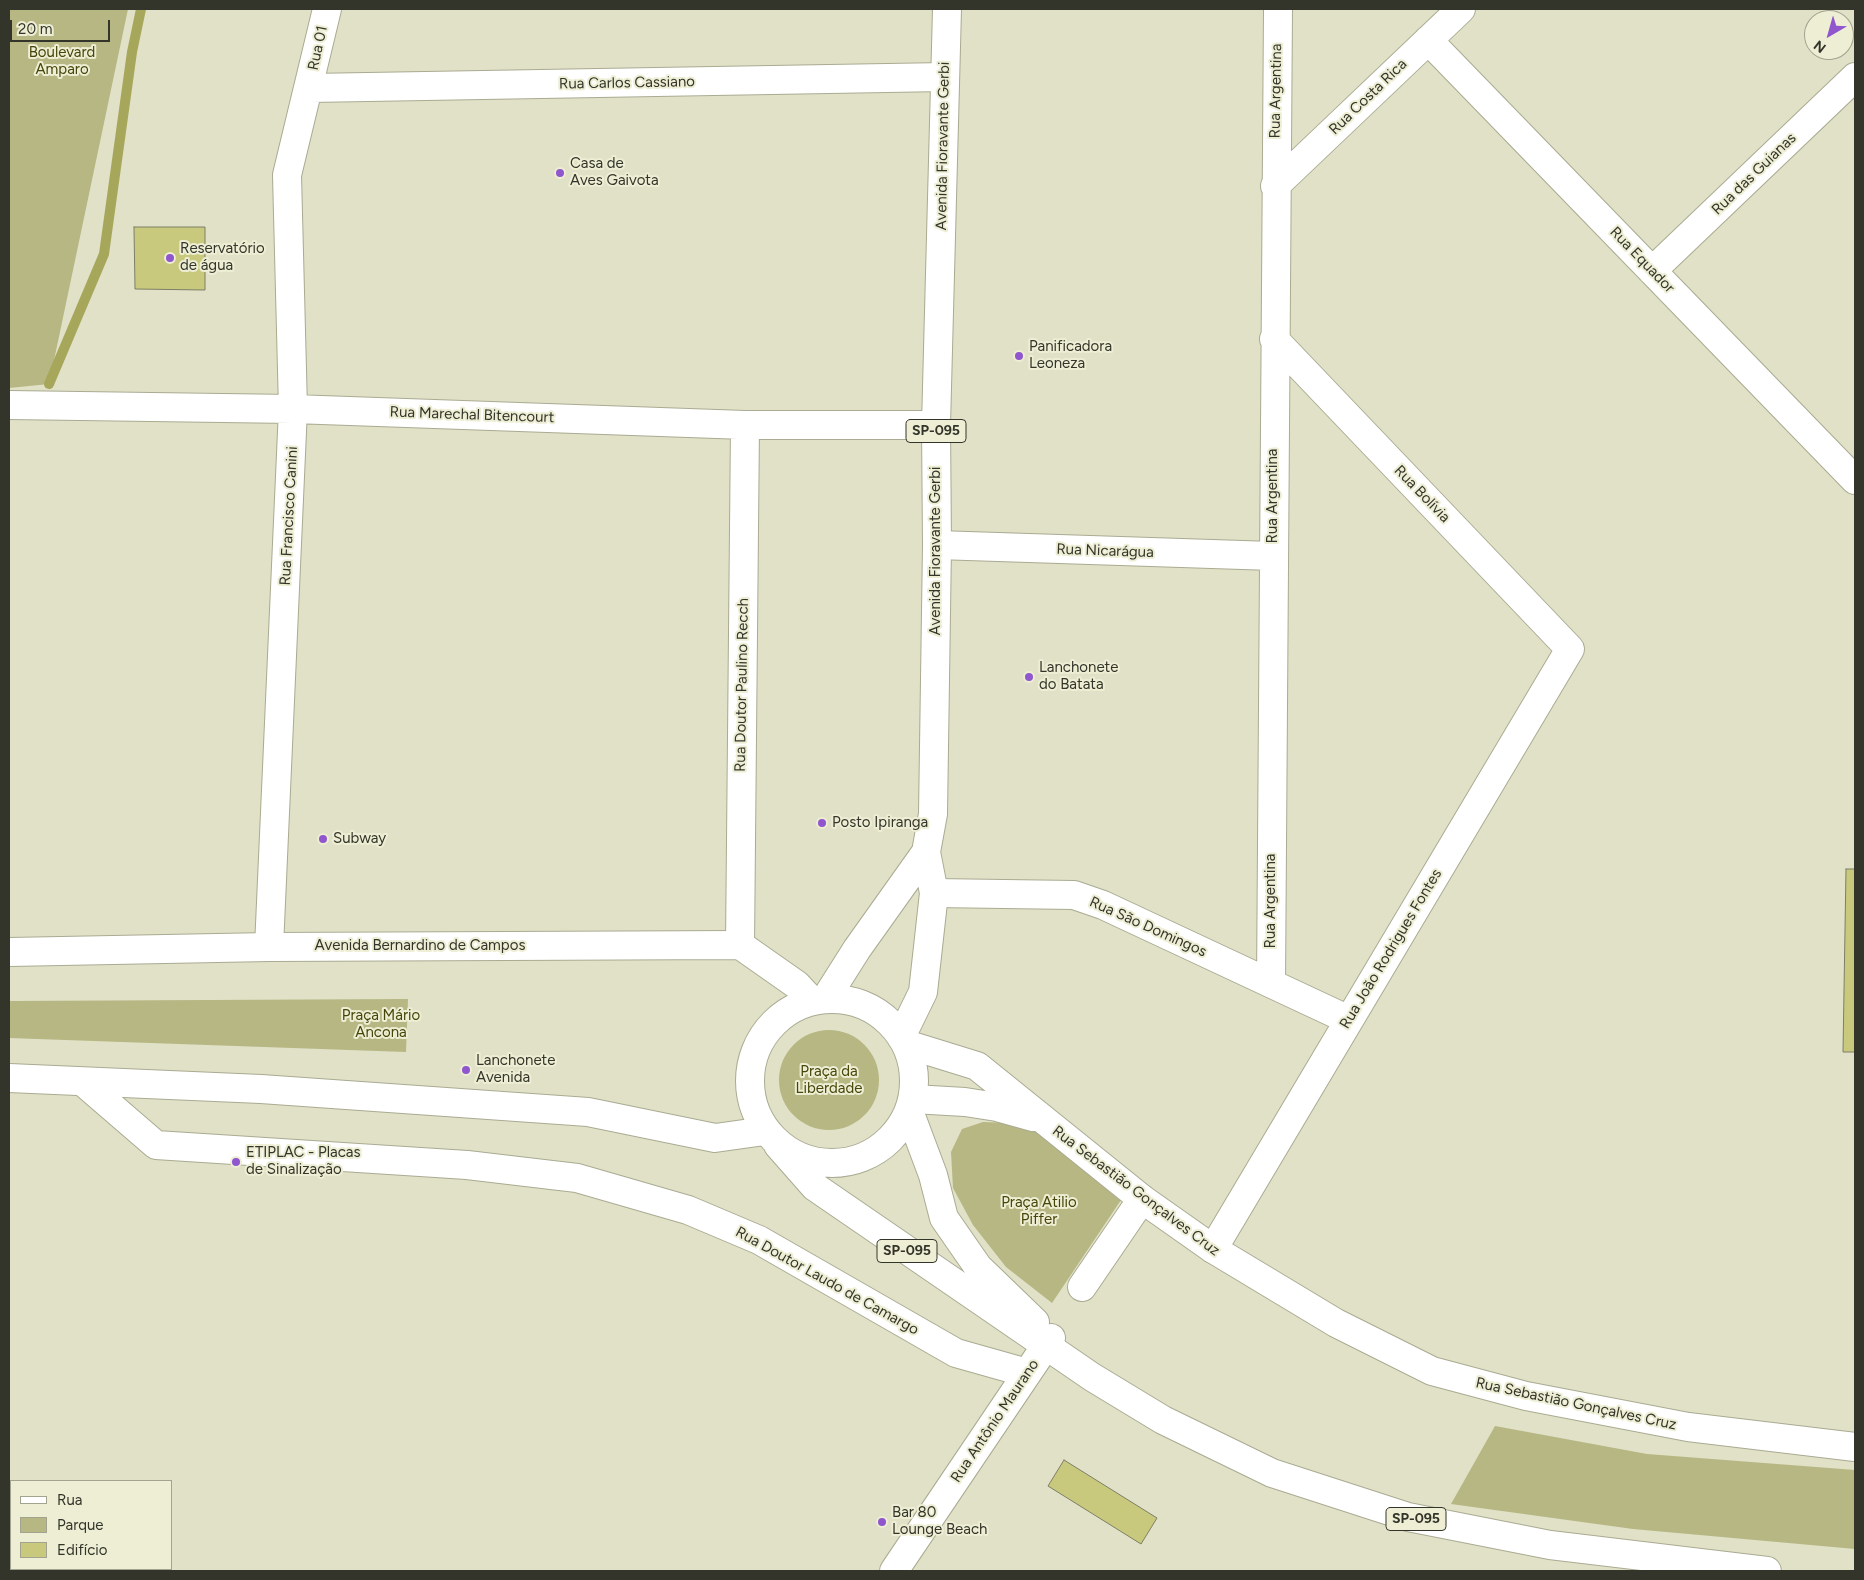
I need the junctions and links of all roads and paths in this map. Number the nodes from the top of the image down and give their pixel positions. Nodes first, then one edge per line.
1 (327, 9) edge
2 (947, 9) edge
3 (1278, 9) edge
4 (1461, 9) edge
5 (1428, 40) junction
6 (1855, 77) edge
7 (944, 78) junction
8 (310, 88) junction
9 (1275, 186) junction
10 (1652, 271) junction
11 (1274, 339) junction
12 (9, 405) edge
13 (293, 409) junction
14 (745, 425) junction
15 (936, 425) junction
16 (1855, 480) edge
17 (937, 545) junction
18 (1273, 556) junction
19 (1570, 649) joint
20 (926, 852) junction
21 (934, 893) junction
22 (740, 945) junction
23 (269, 947) junction
24 (9, 952) edge
25 (1271, 983) junction
26 (819, 999) junction
27 (1350, 1020) junction
28 (903, 1040) junction
29 (9, 1078) edge
30 (83, 1082) junction
31 (911, 1105) junction
32 (1042, 1120) junction
33 (772, 1138) junction
34 (1142, 1199) junction
35 (1213, 1249) junction
36 (1082, 1287) dead end
37 (1048, 1342) junction
38 (1027, 1373) junction
39 (1855, 1447) edge
40 (894, 1571) edge
41 (1767, 1571) edge

1 - 8 street, Rua 01
2 - 7 street, Avenida Fioravante Gerbi / SP-095
3 - 9 street, Rua Argentina
4 - 5 street, Rua Costa Rica
5 - 9 street, Rua Costa Rica
5 - 10 street, Rua Equador
6 - 10 street, Rua das Guianas
7 - 8 street, Rua Carlos Cassiano
7 - 15 street, Avenida Fioravante Gerbi / SP-095
8 - 13 street, Rua Francisco Canini
9 - 11 street, Rua Argentina
10 - 16 street, Rua Equador
11 - 18 street, Rua Argentina
11 - 19 street, Rua Bolívia
12 - 13 street, Rua Marechal Bitencourt
13 - 14 street, Rua Marechal Bitencourt
13 - 23 street, Rua Francisco Canini
14 - 15 street, Rua Marechal Bitencourt
14 - 22 street, Rua Doutor Paulino Recch
15 - 17 street, Avenida Fioravante Gerbi / SP-095
17 - 18 street, Rua Nicarágua
17 - 20 street, Avenida Fioravante Gerbi / SP-095
18 - 25 street, Rua Argentina
19 - 27 street, Rua João Rodrigues Fontes
20 - 21 street, Avenida Fioravante Gerbi / SP-095
20 - 26 street, Avenida Fioravante Gerbi / SP-095
21 - 25 street, Rua São Domingos
21 - 28 street, Avenida Fioravante Gerbi / SP-095
22 - 23 street, Avenida Bernardino de Campos
22 - 26 street
23 - 24 street, Avenida Bernardino de Campos
25 - 27 street, Rua São Domingos
26 - 28 street, SP-095
26 - 33 street, SP-095
27 - 35 street, Rua João Rodrigues Fontes
28 - 31 street, SP-095
28 - 32 street, Rua Sebastião Gonçalves Cruz
29 - 30 street
30 - 33 street
30 - 38 street, Rua Doutor Laudo de Camargo
31 - 32 street
31 - 33 street, SP-095
31 - 37 street, SP-095
32 - 34 street, Rua Sebastião Gonçalves Cruz
33 - 37 street, SP-095
34 - 35 street, Rua Sebastião Gonçalves Cruz
34 - 36 street
35 - 39 street, Rua Sebastião Gonçalves Cruz
37 - 38 street, Rua Antônio Maurano
37 - 41 street, SP-095
38 - 40 street, Rua Antônio Maurano

